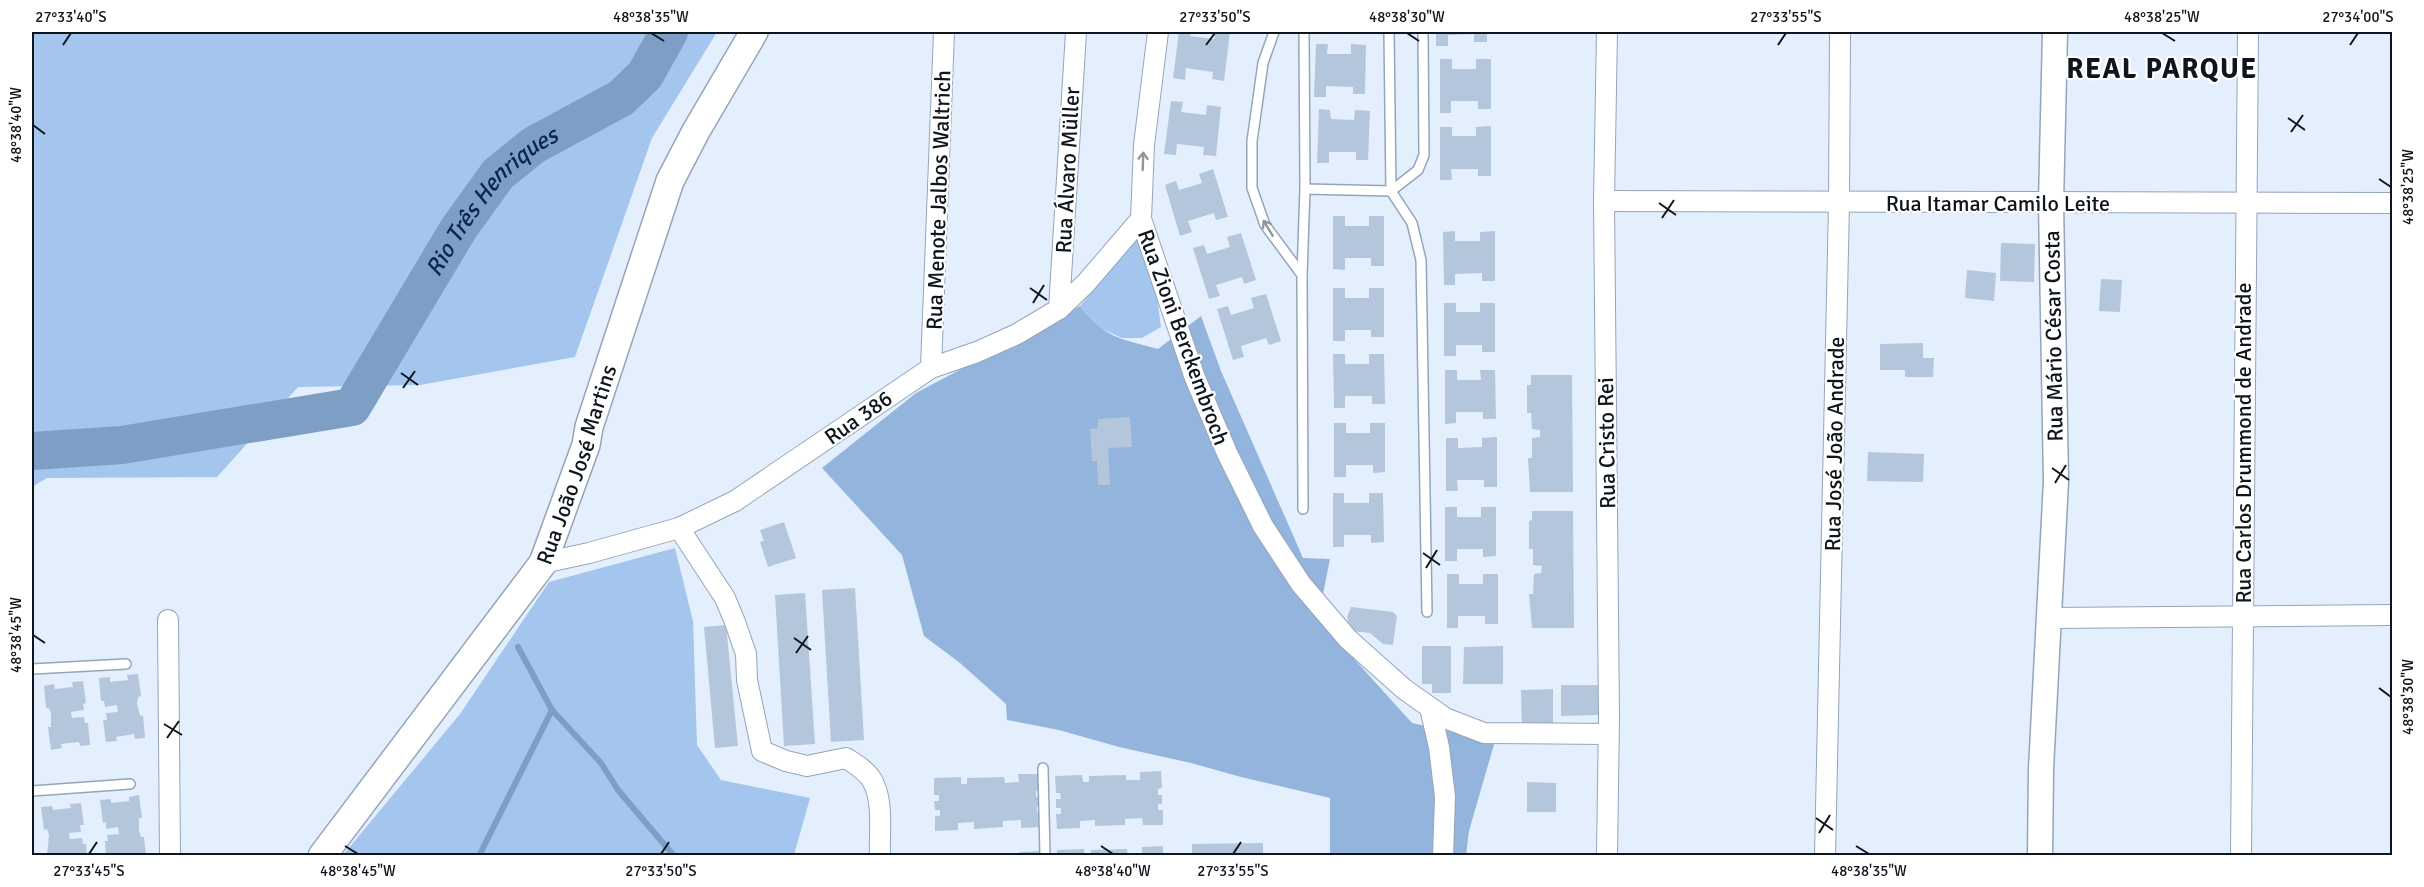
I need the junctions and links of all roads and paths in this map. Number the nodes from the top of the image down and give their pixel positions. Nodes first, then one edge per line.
1 (754, 32) edge
2 (944, 32) edge
3 (1076, 32) edge
4 (1158, 32) edge
5 (1274, 32) edge
6 (1304, 32) edge
7 (1389, 32) edge
8 (1423, 32) edge
9 (1606, 32) edge
10 (1840, 32) edge
11 (2055, 32) edge
12 (2248, 32) edge
13 (1305, 189) junction
14 (1391, 191) junction
15 (1604, 201) junction
16 (1839, 203) junction
17 (2051, 203) junction
18 (2245, 203) junction
19 (2392, 203) edge
20 (1141, 219) junction
21 (1302, 275) junction
22 (1059, 309) junction
23 (931, 368) junction
24 (1303, 510) dead end
25 (679, 528) junction
26 (543, 563) junction
27 (1427, 612) dead end
28 (2392, 615) edge
29 (2241, 616) junction
30 (2050, 618) junction
31 (168, 620) dead end
32 (126, 664) dead end
33 (32, 669) edge
34 (1430, 708) junction
35 (1608, 735) junction
36 (1043, 768) dead end
37 (130, 784) dead end
38 (32, 791) edge
39 (170, 855) edge
40 (322, 855) edge
41 (880, 855) edge
42 (1045, 855) edge
43 (1443, 855) edge
44 (1606, 855) edge
45 (1825, 855) edge
46 (2040, 855) edge
47 (2241, 855) edge

1 - 26 main road, Rua João José Martins
2 - 23 street, Rua Menote Jalbos Waltrich
3 - 22 street, Rua Álvaro Müller
20 -> 4 street, Rua Zioni Berckembroch
21 -> 5 lane
6 - 13 lane
7 - 14 lane
8 - 14 lane
9 - 15 street, Rua Cristo Rei
10 - 16 street, Rua José João Andrade
11 - 17 street, Rua Mário César Costa
12 - 18 street, Rua Carlos Drummond de Andrade
13 - 14 lane
13 - 21 lane
14 - 27 lane
15 - 16 street, Rua Itamar Camilo Leite
15 - 35 street, Rua Cristo Rei
16 - 17 street, Rua Itamar Camilo Leite
16 - 45 street, Rua José João Andrade
17 - 18 street, Rua Itamar Camilo Leite
17 - 30 street, Rua Mário César Costa
18 - 19 street, Rua Itamar Camilo Leite
18 - 29 street, Rua Carlos Drummond de Andrade
20 - 22 street, Rua 386
20 - 34 street, Rua Zioni Berckembroch
21 - 24 lane
22 - 23 street, Rua 386
23 - 25 street, Rua 386
25 - 26 street, Rua 386
25 - 41 street
26 - 40 main road, Rua João José Martins
28 - 29 street
29 - 30 street
29 - 47 street, Rua Carlos Drummond de Andrade
30 - 46 street, Rua Mário César Costa
31 - 39 street
32 - 33 lane
34 - 35 street, Rua Zioni Berckembroch
34 - 43 street
35 - 44 street, Rua Cristo Rei
36 - 42 lane
37 - 38 lane

